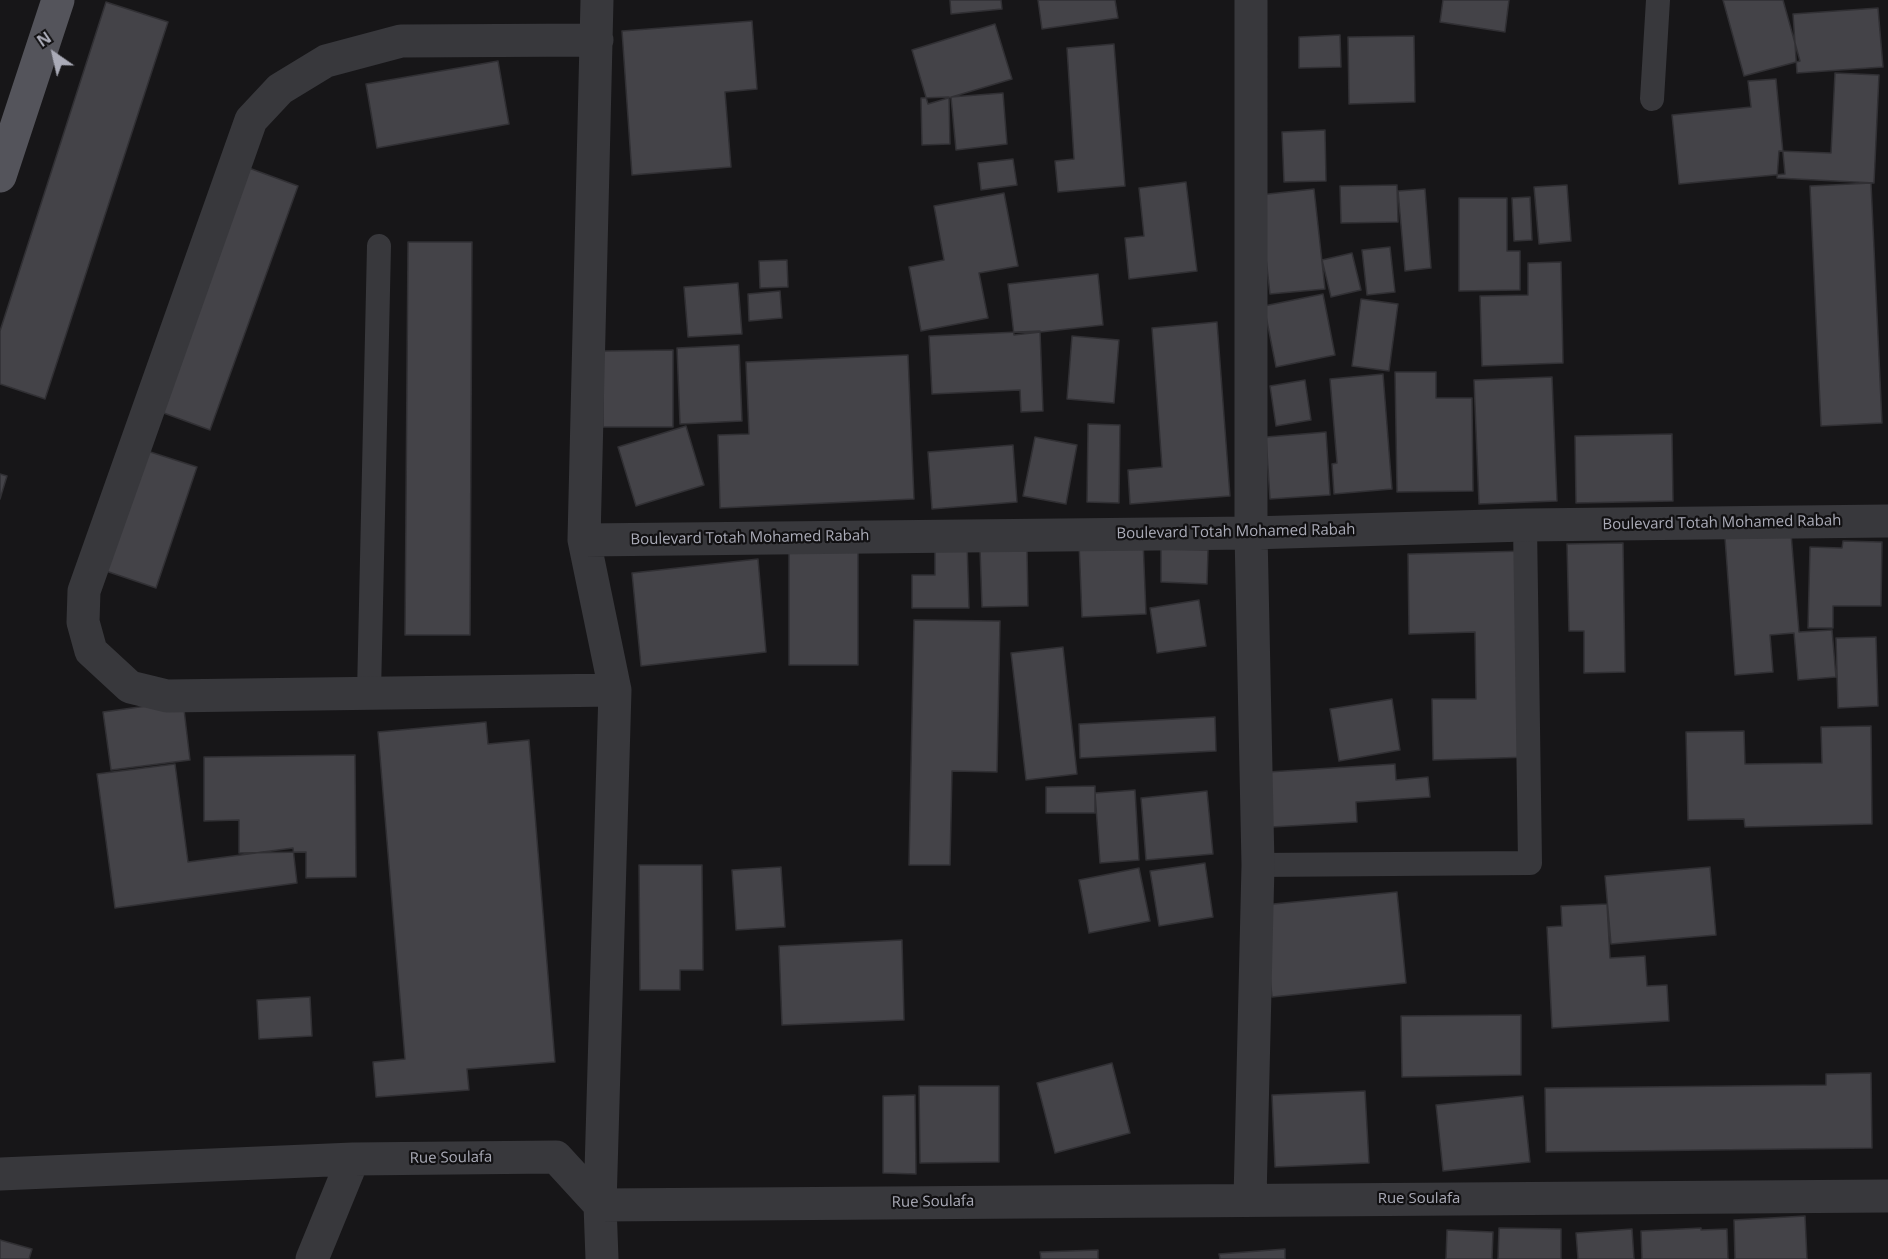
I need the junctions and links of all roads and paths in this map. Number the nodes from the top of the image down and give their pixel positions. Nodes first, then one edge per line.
1 (58, 0) edge
2 (597, 0) edge
3 (1251, 0) edge
4 (1658, 0) edge
5 (597, 40) junction
6 (1652, 99) dead end
7 (0, 176) edge
8 (379, 246) dead end
9 (1888, 521) edge
10 (1525, 525) junction
11 (1251, 533) junction
12 (584, 540) junction
13 (615, 690) junction
14 (369, 693) junction
15 (1258, 865) junction
16 (353, 1159) junction
17 (0, 1174) edge
18 (1888, 1196) edge
19 (1250, 1200) junction
20 (600, 1205) junction
21 (312, 1259) edge
22 (602, 1259) edge

1 - 7 main road
2 - 5 street
3 - 11 street
4 - 6 lane
5 - 12 street
5 - 14 street
8 - 14 lane
9 - 10 street, Boulevard Totah Mohamed Rabah
10 - 11 street, Boulevard Totah Mohamed Rabah
10 - 15 lane
11 - 12 street, Boulevard Totah Mohamed Rabah
11 - 15 street
12 - 13 street
13 - 14 street
13 - 20 street
15 - 19 street
16 - 17 street, Rue Soulafa
16 - 20 street, Rue Soulafa
16 - 21 street
18 - 19 street, Rue Soulafa
19 - 20 street, Rue Soulafa
20 - 22 street

